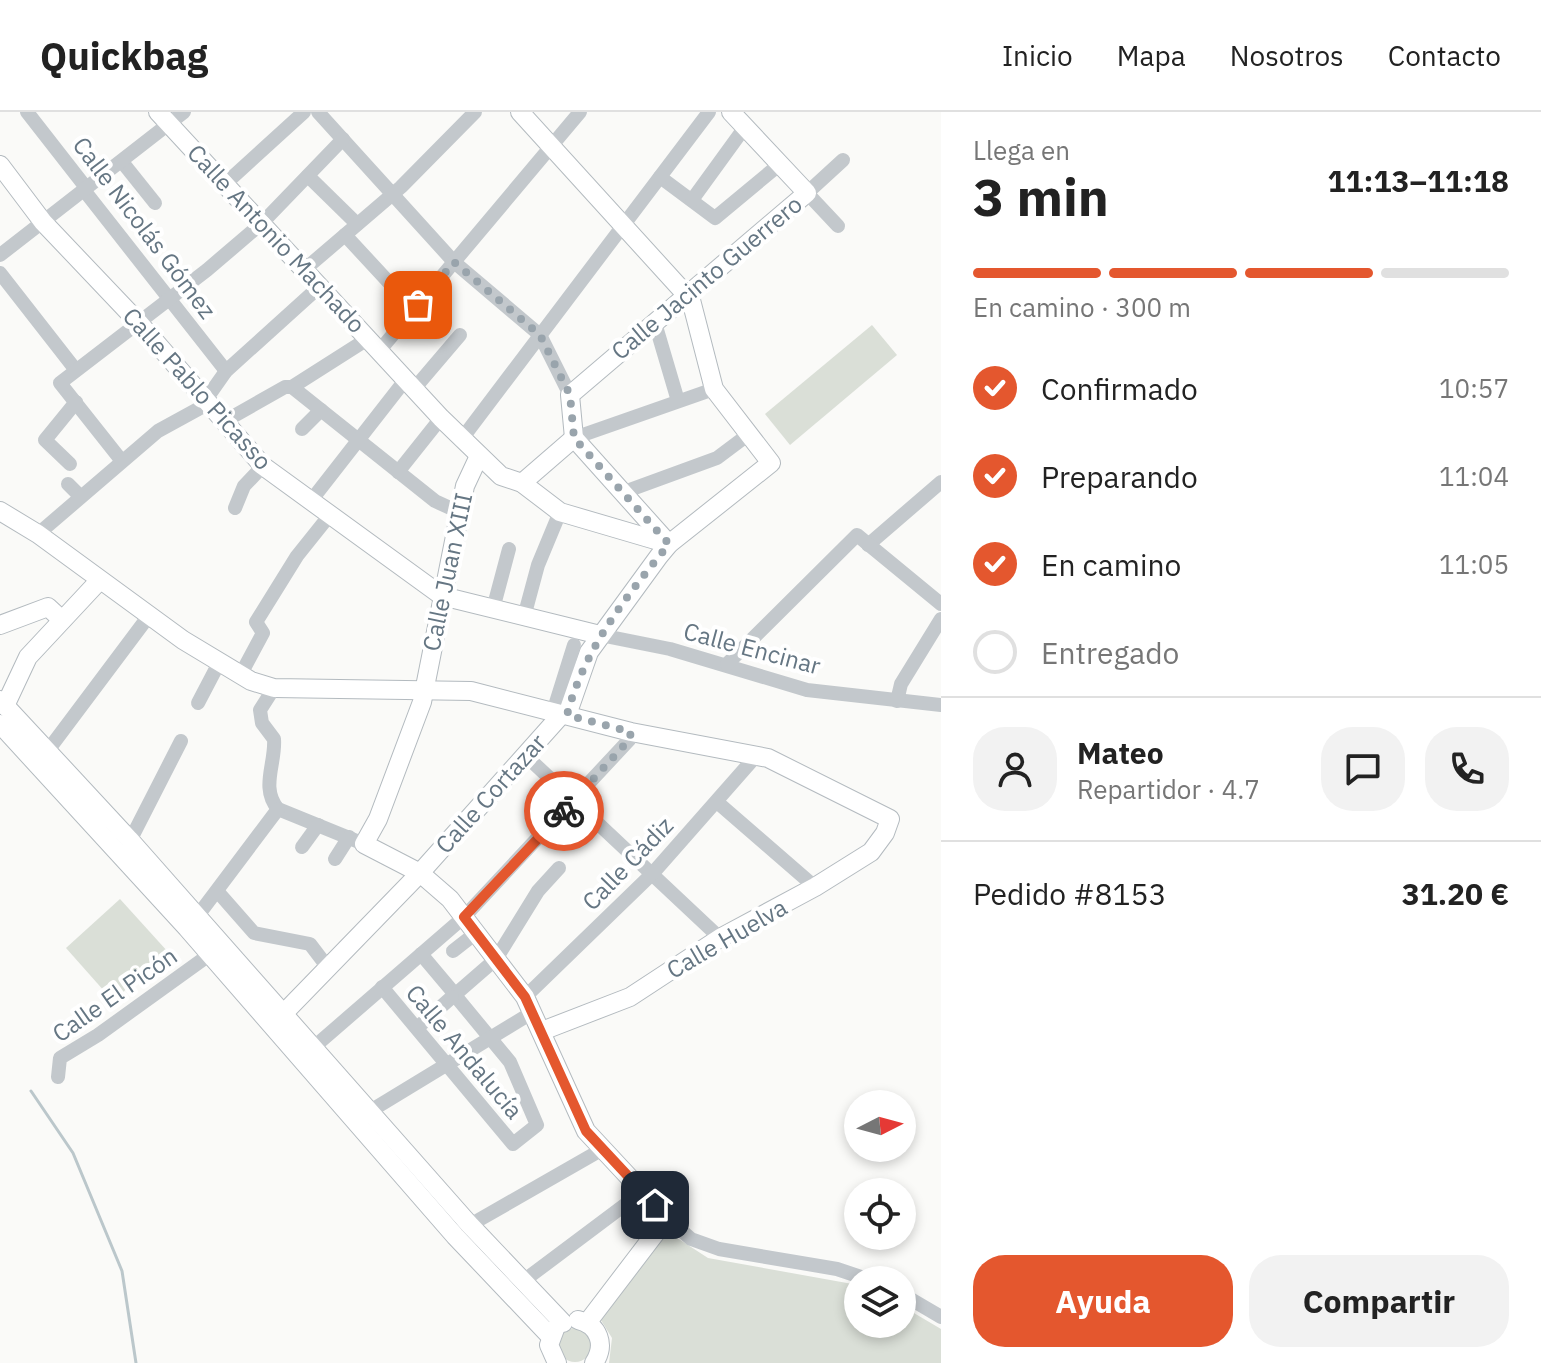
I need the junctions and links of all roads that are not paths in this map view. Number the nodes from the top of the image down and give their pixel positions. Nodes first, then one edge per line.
1 (27, 112) edge
2 (184, 112) edge
3 (304, 112) edge
4 (318, 112) edge
5 (475, 112) edge
6 (520, 112) edge
7 (580, 112) edge
8 (709, 112) edge
9 (731, 112) edge
10 (164, 119) edge
11 (745, 127) junction
12 (343, 139) junction
13 (551, 145) junction
14 (843, 160) dead end
15 (123, 163) junction
16 (780, 164) junction
17 (0, 165) edge
18 (308, 176) junction
19 (660, 177) junction
20 (225, 184) junction
21 (86, 190) junction
22 (393, 192) junction
23 (807, 193) junction
24 (692, 200) junction
25 (155, 203) dead end
26 (43, 222) junction
27 (624, 222) junction
28 (262, 223) junction
29 (357, 224) junction
30 (838, 226) dead end
31 (345, 235) junction
32 (0, 255) edge
33 (454, 262) junction
34 (304, 270) junction
35 (0, 273) edge
36 (319, 287) junction
37 (687, 296) junction
38 (170, 299) junction
39 (405, 304) dead end
40 (139, 323) junction
41 (655, 323) junction
42 (460, 335) dead end
43 (540, 335) junction
44 (374, 344) junction
45 (75, 369) junction
46 (226, 371) junction
47 (410, 384) junction
48 (292, 387) junction
49 (714, 389) junction
50 (570, 395) junction
51 (207, 401) junction
52 (678, 401) junction
53 (76, 402) junction
54 (321, 410) junction
55 (441, 418) junction
56 (225, 421) junction
57 (302, 429) dead end
58 (749, 434) junction
59 (574, 438) junction
60 (461, 440) junction
61 (358, 441) junction
62 (479, 456) junction
63 (121, 460) junction
64 (70, 464) dead end
65 (263, 466) junction
66 (398, 472) junction
67 (941, 482) edge
68 (522, 483) junction
69 (68, 484) dead end
70 (624, 492) junction
71 (80, 496) junction
72 (310, 502) junction
73 (235, 508) dead end
74 (0, 511) edge
75 (459, 512) junction
76 (560, 512) junction
77 (329, 516) junction
78 (38, 534) junction
79 (669, 544) junction
80 (868, 545) junction
81 (509, 549) dead end
82 (98, 582) junction
83 (442, 596) junction
84 (941, 604) edge
85 (493, 609) junction
86 (148, 617) junction
87 (524, 617) junction
88 (941, 619) edge
89 (62, 620) junction
90 (0, 625) edge
91 (600, 635) junction
92 (574, 645) dead end
93 (220, 661) junction
94 (727, 664) junction
95 (241, 674) junction
96 (274, 688) junction
97 (424, 689) junction
98 (897, 701) junction
99 (198, 703) dead end
100 (941, 705) edge
101 (2, 710) edge
102 (561, 714) junction
103 (631, 732) junction
104 (181, 741) dead end
105 (525, 755) junction
106 (756, 756) junction
107 (43, 757) junction
108 (574, 800) junction
109 (717, 802) junction
110 (278, 809) junction
111 (318, 825) junction
112 (357, 840) junction
113 (123, 844) junction
114 (302, 847) dead end
115 (335, 859) dead end
116 (559, 868) dead end
117 (420, 873) junction
118 (653, 873) junction
119 (815, 887) junction
120 (218, 892) junction
121 (464, 917) junction
122 (193, 922) junction
123 (476, 933) junction
124 (720, 938) junction
125 (453, 951) dead end
126 (421, 954) junction
127 (209, 955) junction
128 (496, 959) junction
129 (329, 969) junction
130 (382, 987) junction
131 (455, 995) junction
132 (529, 1004) junction
133 (278, 1019) junction
134 (417, 1028) junction
135 (542, 1031) junction
136 (491, 1037) junction
137 (314, 1047) junction
138 (446, 1064) junction
139 (58, 1077) dead end
140 (362, 1116) junction
141 (601, 1150) junction
142 (642, 1192) junction
143 (667, 1218) junction
144 (462, 1230) junction
145 (844, 1271) edge
146 (522, 1282) junction
147 (916, 1302) edge
148 (941, 1317) edge
149 (587, 1323) junction
150 (557, 1330) junction
151 (557, 1363) edge
152 (594, 1363) edge

1 - 21 street, Calle Nicolás Gómez
2 - 10 street
3 - 20 street
4 - 12 street
5 - 22 street
6 - 13 street
7 - 13 street
8 - 19 street
9 - 11 street
10 - 15 street
10 - 20 street, Calle Antonio Machado
11 - 16 street
11 - 24 street
12 - 18 street
12 - 22 street
13 - 27 street
13 - 33 street
14 - 23 street, Calle Jacinto Guerrero
15 - 21 street
15 - 25 street
16 - 23 street
16 - 24 street
17 - 26 street, Calle Pablo Picasso
18 - 28 street
18 - 29 street
19 - 24 street
19 - 27 street
20 - 28 street, Calle Antonio Machado
21 - 26 street
21 - 38 street, Calle Nicolás Gómez
22 - 29 street
22 - 33 street
23 - 30 street
23 - 37 street, Calle Jacinto Guerrero
26 - 32 street
26 - 40 street, Calle Pablo Picasso
27 - 37 street
27 - 43 street
28 - 34 street, Calle Antonio Machado
28 - 38 street
29 - 31 street
31 - 34 street
31 - 39 street
33 - 43 street
33 - 44 street
34 - 36 street, Calle Antonio Machado
35 - 45 street
36 - 44 street, Calle Antonio Machado
36 - 46 street
37 - 41 street, Calle Jacinto Guerrero
37 - 49 street
38 - 40 street
38 - 46 street, Calle Nicolás Gómez
40 - 45 street
40 - 51 street, Calle Pablo Picasso
41 - 50 street, Calle Jacinto Guerrero
41 - 52 street
42 - 47 street
43 - 50 street
43 - 60 street
44 - 47 street, Calle Antonio Machado
44 - 48 street
45 - 53 street
46 - 51 street
47 - 55 street, Calle Antonio Machado
47 - 61 street
48 - 54 street
48 - 56 street
49 - 52 street
49 - 58 street
50 - 59 street
51 - 56 street, Calle Pablo Picasso
51 - 63 street
52 - 59 street
53 - 63 street
53 - 64 street
54 - 57 street
54 - 61 street
55 - 60 street, Calle Antonio Machado
55 - 66 street
56 - 65 street, Calle Pablo Picasso
58 - 70 street
58 - 79 street
59 - 68 street
59 - 70 street
60 - 62 street, Calle Antonio Machado
61 - 66 street
61 - 72 street
62 - 68 street, Calle Antonio Machado
62 - 75 street, Calle Juan XIII
63 - 71 street
65 - 72 street, Calle Pablo Picasso
65 - 73 street
66 - 75 street
67 - 80 street
68 - 76 street, Calle Antonio Machado
69 - 71 street
70 - 79 street
71 - 78 street
72 - 77 street, Calle Pablo Picasso
74 - 78 street
75 - 83 street, Calle Juan XIII
76 - 79 street, Calle Antonio Machado
76 - 87 street
77 - 83 street, Calle Pablo Picasso
77 - 95 street
78 - 82 street
79 - 91 street
80 - 84 street
80 - 94 street
81 - 85 street
82 - 86 street
82 - 89 street
83 - 85 street
83 - 97 street, Calle Juan XIII
85 - 87 street
86 - 93 street
86 - 107 street
87 - 91 street
88 - 98 street
89 - 90 street
89 - 101 street
91 - 94 street, Calle Encinar
91 - 102 street
92 - 102 street
93 - 95 street
93 - 99 street
94 - 98 street, Calle Encinar
95 - 96 street
96 - 97 street
96 - 110 street
97 - 102 street
97 - 112 street, Calle Juan XIII
98 - 100 street, Calle Encinar
101 - 107 street
102 - 103 street
102 - 105 street, Calle Cortazar
103 - 106 street
103 - 108 street
104 - 113 street
105 - 108 street
105 - 117 street, Calle Cortazar
106 - 109 street, Calle Cádiz
106 - 119 street, Calle Huelva
107 - 113 street
108 - 118 street
108 - 121 street
109 - 118 street, Calle Cádiz
109 - 119 street
110 - 111 street
110 - 120 street
111 - 112 street
111 - 114 street
112 - 115 street
112 - 117 street
113 - 122 street
116 - 128 street
117 - 121 street
117 - 129 street, Calle Cortazar
118 - 124 street
118 - 132 street, Calle Cádiz
119 - 124 street, Calle Huelva
120 - 122 street
120 - 129 street
121 - 123 street
121 - 126 street
122 - 127 street
122 - 133 street
123 - 125 street
123 - 128 street
124 - 135 street, Calle Huelva
126 - 130 street
126 - 131 street
127 - 133 street
127 - 139 street, Calle El Picón
128 - 131 street
128 - 132 street
129 - 133 street, Calle Cortazar
130 - 134 street, Calle Andalucía
130 - 137 street
131 - 134 street
131 - 136 street
132 - 135 street
132 - 136 street, Calle Cádiz
133 - 137 street
133 - 140 street
134 - 138 street, Calle Andalucía
135 - 141 street
136 - 138 street, Calle Cádiz
136 - 138 street, Calle Andalucía
137 - 140 street
138 - 140 street, Calle Cádiz
140 - 144 street
141 - 142 street
141 - 144 street
142 - 143 street
142 - 146 street
143 - 145 street
143 - 149 street
144 - 146 street
144 - 150 street
146 - 150 street
147 - 148 street
149 - 150 street
149 - 152 street
150 - 151 street

